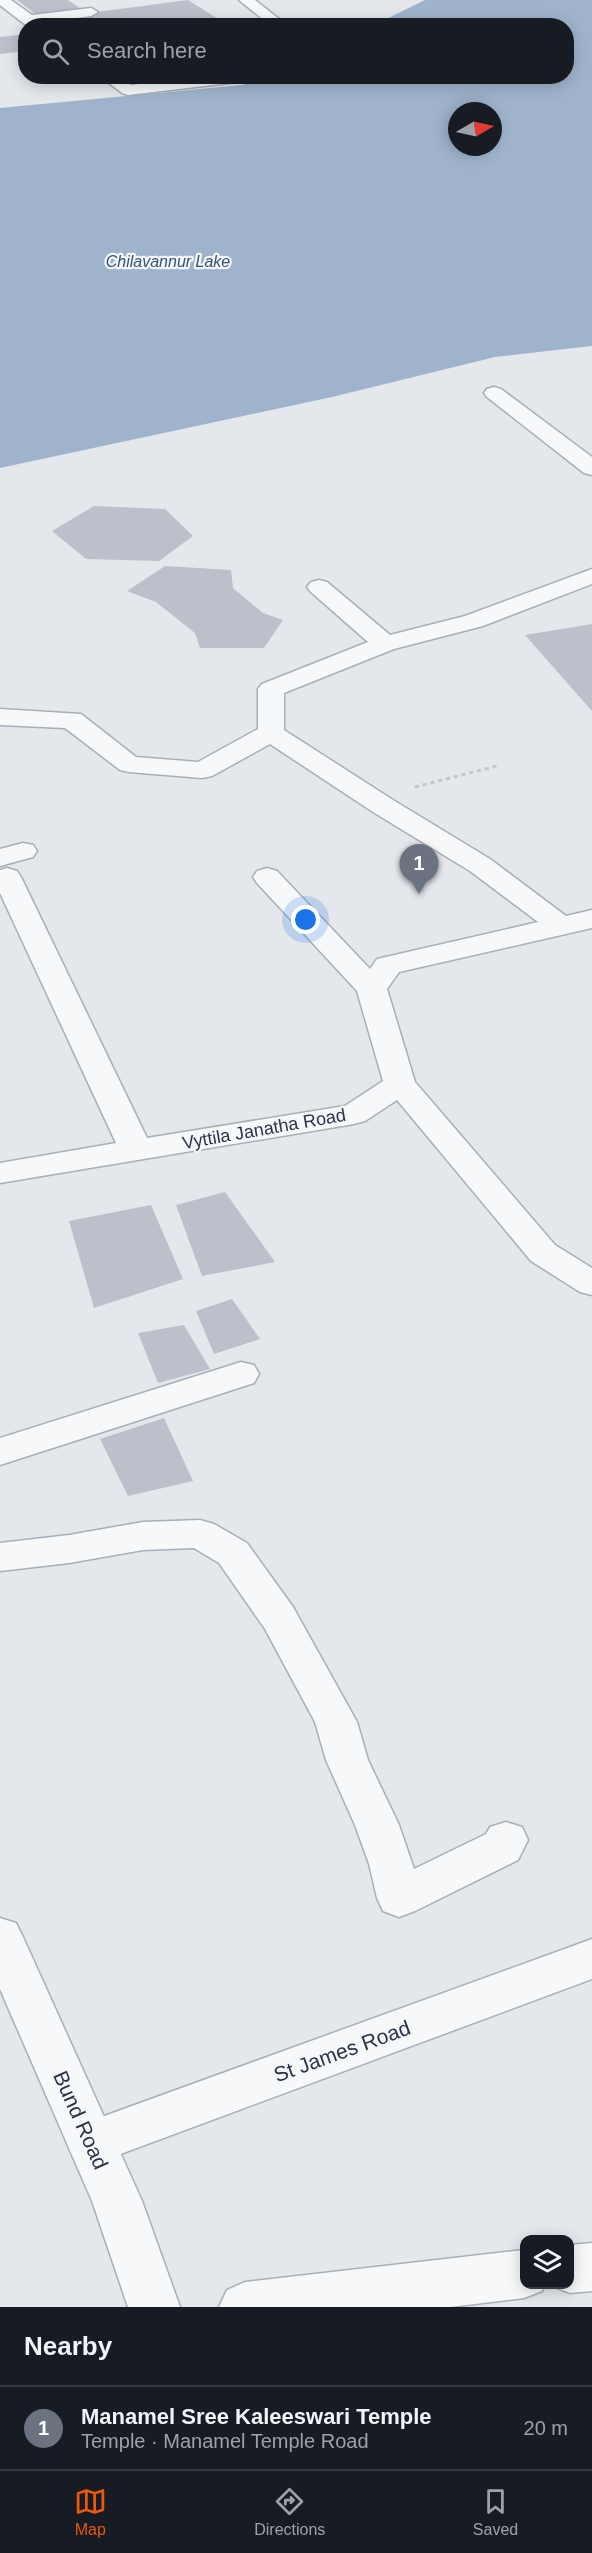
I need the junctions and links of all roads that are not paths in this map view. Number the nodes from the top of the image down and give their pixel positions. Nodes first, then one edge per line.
1 (2, 0) edge
2 (246, 0) edge
3 (91, 12) dead end
4 (26, 18) edge
5 (59, 18) edge
6 (270, 18) edge
7 (119, 84) edge
8 (179, 84) edge
9 (494, 393) dead end
10 (592, 468) edge
11 (592, 576) edge
12 (319, 587) dead end
13 (385, 644) junction
14 (0, 717) edge
15 (272, 733) junction
16 (10, 862) edge
17 (267, 877) dead end
18 (592, 919) edge
19 (561, 926) junction
20 (372, 990) junction
21 (400, 1084) junction
22 (136, 1150) junction
23 (0, 1173) edge
24 (592, 1284) edge
25 (241, 1374) dead end
26 (0, 1452) edge
27 (0, 1557) edge
28 (506, 1840) dead end
29 (0, 1937) edge
30 (592, 1959) edge
31 (91, 2143) junction
32 (592, 2267) edge
33 (574, 2269) edge
34 (520, 2275) edge
35 (154, 2307) edge
36 (245, 2307) edge

1 - 4 street
2 - 6 street
3 - 5 street
7 - 8 street
9 - 10 street
11 - 13 street
12 - 13 street
13 - 15 street
14 - 15 street
15 - 19 street
16 - 22 street
17 - 20 street
18 - 19 street
19 - 20 street
20 - 21 street
21 - 22 street, Vyttila Janatha Road
21 - 24 street
22 - 23 street, Vyttila Janatha Road
25 - 26 street
27 - 28 street
29 - 31 street, Bund Road
30 - 31 street, St James Road
31 - 35 street, Bund Road
32 - 33 street
34 - 36 street

